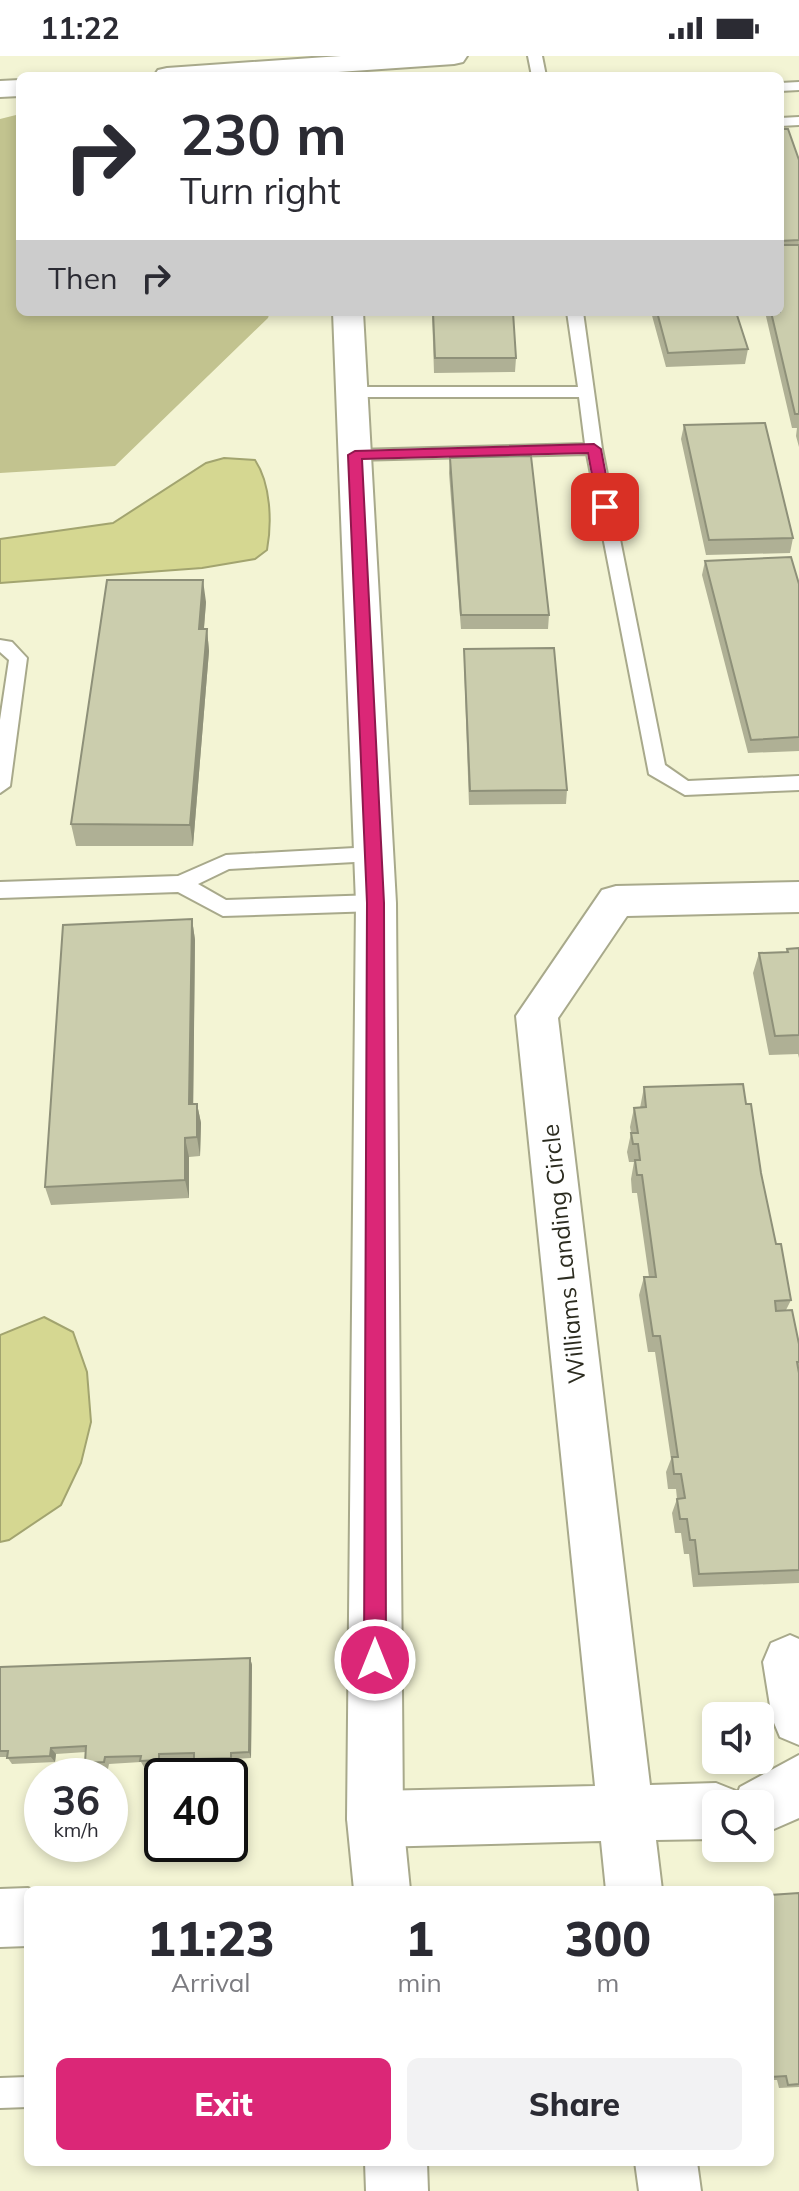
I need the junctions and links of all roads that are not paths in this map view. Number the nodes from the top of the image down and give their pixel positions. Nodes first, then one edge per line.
1 (454, 56) edge
2 (336, 65) edge
3 (228, 72) edge
4 (348, 316) edge
5 (576, 316) edge
6 (352, 392) junction
7 (586, 392) junction
8 (594, 449) junction
9 (355, 455) junction
10 (0, 646) edge
11 (799, 783) edge
12 (0, 786) edge
13 (373, 854) junction
14 (181, 884) junction
15 (0, 890) edge
16 (799, 897) edge
17 (376, 903) junction
18 (790, 1662) dead end
19 (799, 1718) edge
20 (799, 1783) edge
21 (774, 1801) edge
22 (702, 1811) edge
23 (625, 1812) junction
24 (375, 1819) junction
25 (382, 1886) edge
26 (634, 1886) edge
27 (24, 1917) edge
28 (0, 1918) edge
29 (24, 2092) edge
30 (0, 2093) edge
31 (396, 2166) edge
32 (667, 2166) edge
33 (397, 2191) edge
34 (670, 2191) edge

1 - 2 street
2 - 3 street
4 - 6 street
5 - 7 lane
6 - 7 lane
6 - 9 street
7 - 8 lane
8 - 9 lane
8 - 11 lane
9 - 13 street
10 - 12 lane
13 - 14 lane
13 - 17 street
14 - 15 lane
14 - 17 lane
16 - 23 street, Williams Landing Circle
17 - 24 street
18 - 19 street
20 - 21 street
22 - 23 street
23 - 24 street
23 - 26 street, Williams Landing Circle
24 - 25 street
27 - 28 street
29 - 30 lane
31 - 33 street
32 - 34 street

